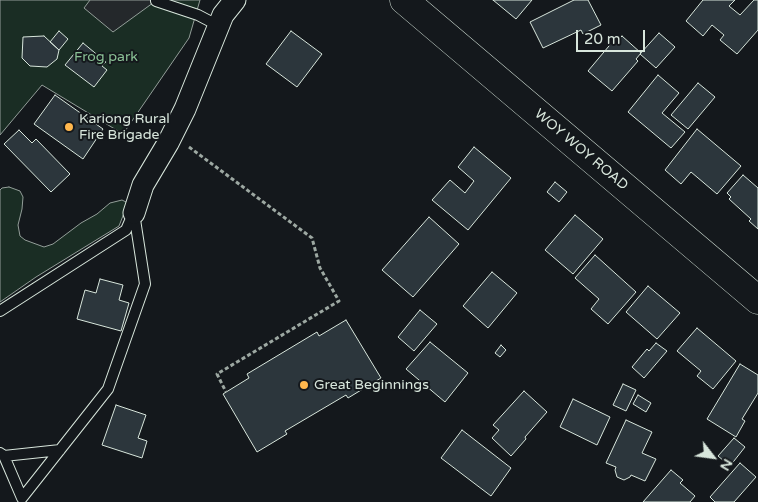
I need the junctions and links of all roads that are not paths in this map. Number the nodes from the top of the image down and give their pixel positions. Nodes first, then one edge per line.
1 (404, 0) edge
2 (156, 1) edge
3 (224, 10) edge
4 (134, 214) junction
5 (758, 300) edge
6 (0, 311) edge
7 (60, 450) junction
8 (2, 455) edge

1 - 5 main road, WOY WOY ROAD
2 - 3 lane
3 - 4 street
4 - 6 lane
4 - 7 lane
7 - 8 lane
7 - 8 lane

